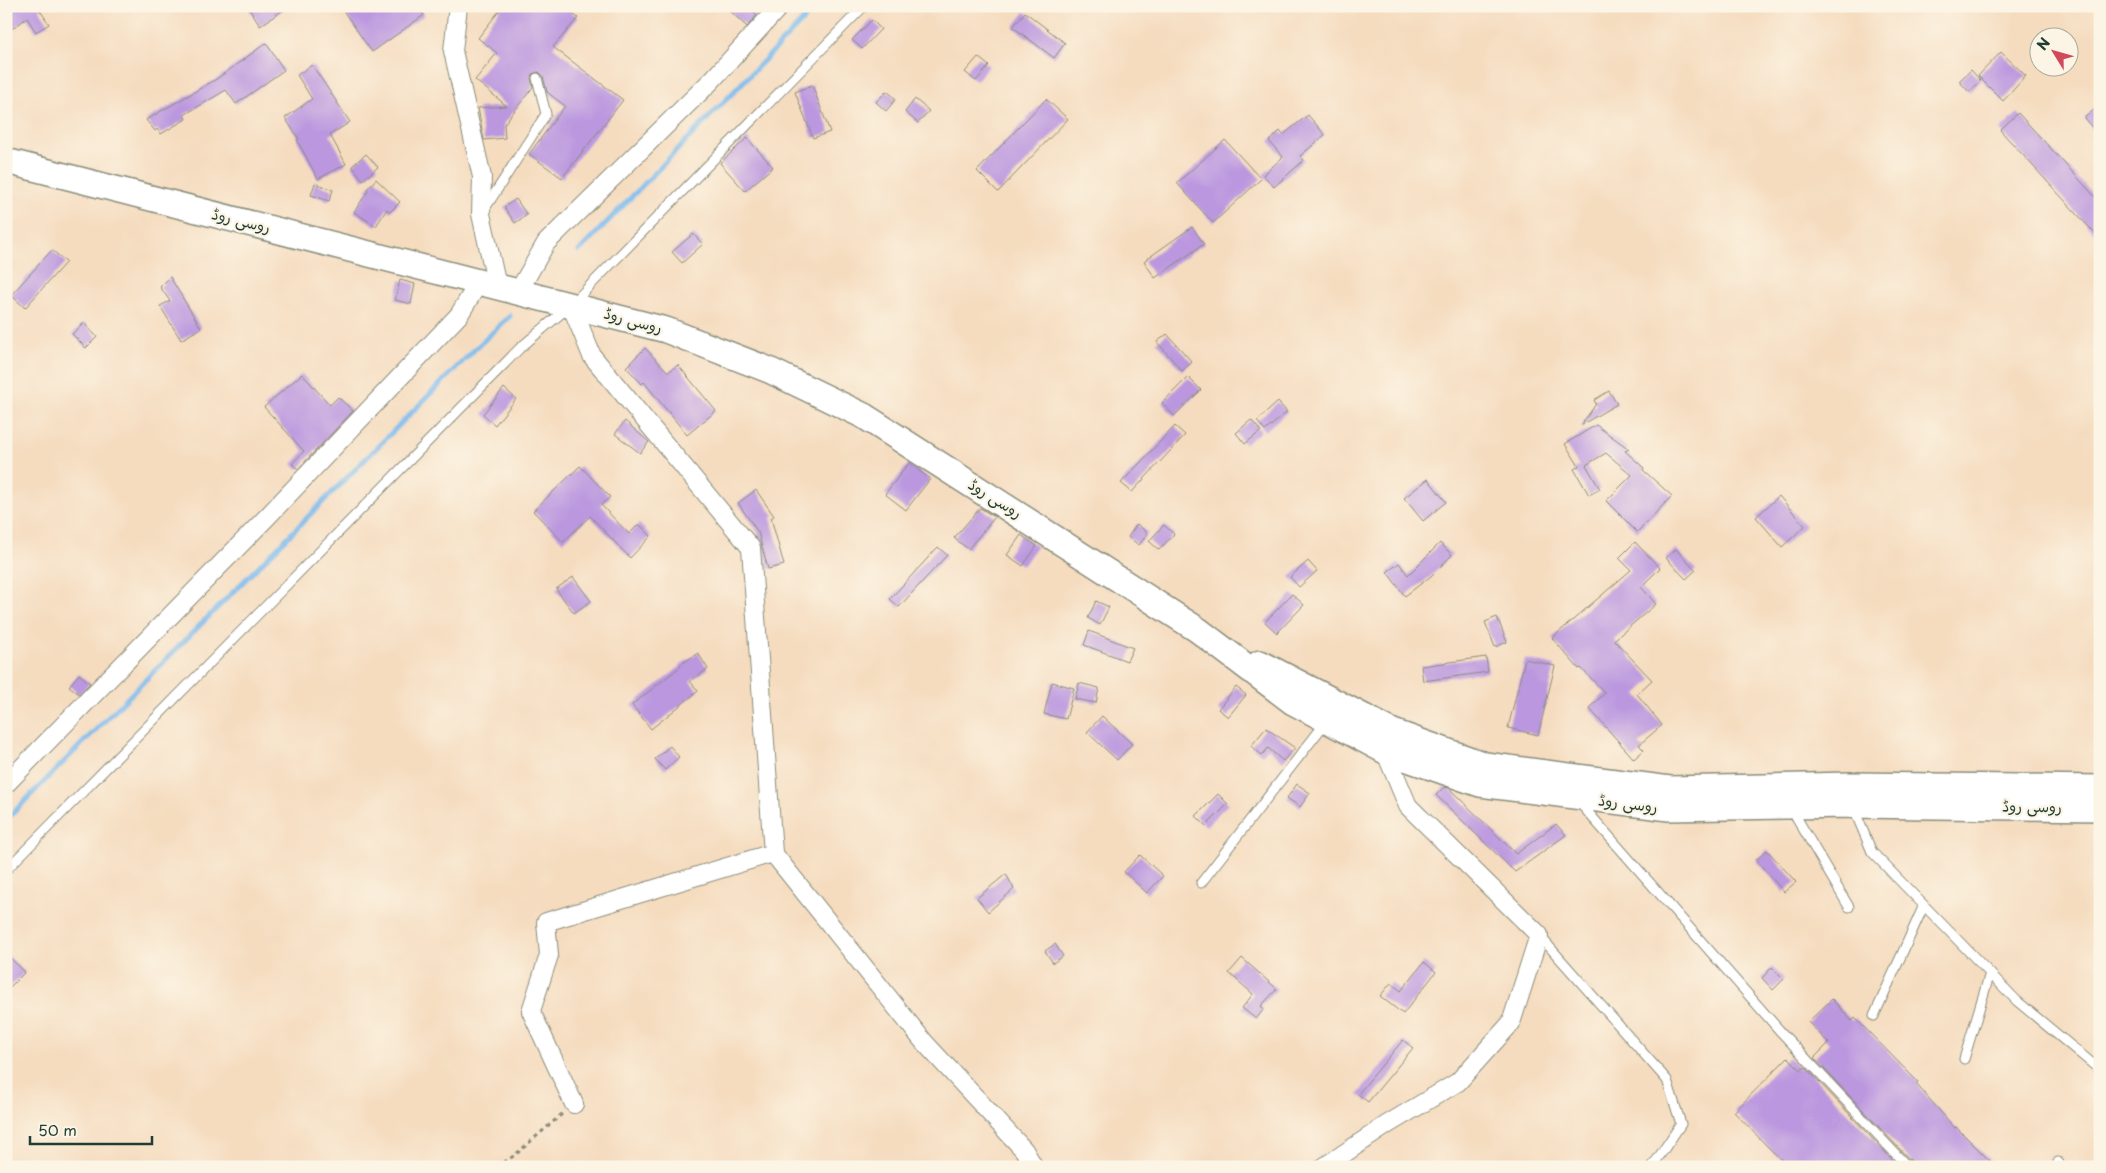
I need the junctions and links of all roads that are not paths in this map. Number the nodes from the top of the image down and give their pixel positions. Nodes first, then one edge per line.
1 (458, 6) edge
2 (780, 6) edge
3 (864, 6) edge
4 (537, 78) dead end
5 (6, 161) edge
6 (481, 214) junction
7 (498, 287) junction
8 (571, 305) junction
9 (1198, 630) junction
10 (1327, 720) junction
11 (1385, 750) junction
12 (6, 784) edge
13 (2100, 788) edge
14 (1575, 797) junction
15 (1851, 805) junction
16 (1790, 806) junction
17 (2100, 808) edge
18 (773, 853) junction
19 (6, 870) edge
20 (1201, 883) dead end
21 (1924, 905) junction
22 (1849, 906) dead end
23 (1539, 934) junction
24 (1990, 973) junction
25 (1874, 1016) dead end
26 (1964, 1059) dead end
27 (2100, 1070) edge
28 (574, 1104) road end
29 (1034, 1167) edge
30 (1324, 1167) edge
31 (1652, 1167) edge
32 (1908, 1167) edge

1 - 6 street
2 - 7 street
3 - 8 lane
4 - 6 lane
5 - 7 main road, روسی روڈ
6 - 7 street
7 - 8 main road, روسی روڈ
7 - 12 street
8 - 9 main road, روسی روڈ
8 - 18 street
8 - 19 lane
9 - 10 main road, روسی روڈ
9 - 13 main road, روسی روڈ
10 - 11 main road, روسی روڈ
10 - 20 lane
11 - 14 main road, روسی روڈ
11 - 23 street
14 - 16 main road, روسی روڈ
14 - 32 lane
15 - 16 main road, روسی روڈ
15 - 17 main road, روسی روڈ
15 - 21 lane
16 - 22 lane
18 - 28 street
18 - 29 street
21 - 24 lane
21 - 25 lane
23 - 30 street
23 - 31 lane
24 - 26 lane
24 - 27 lane

